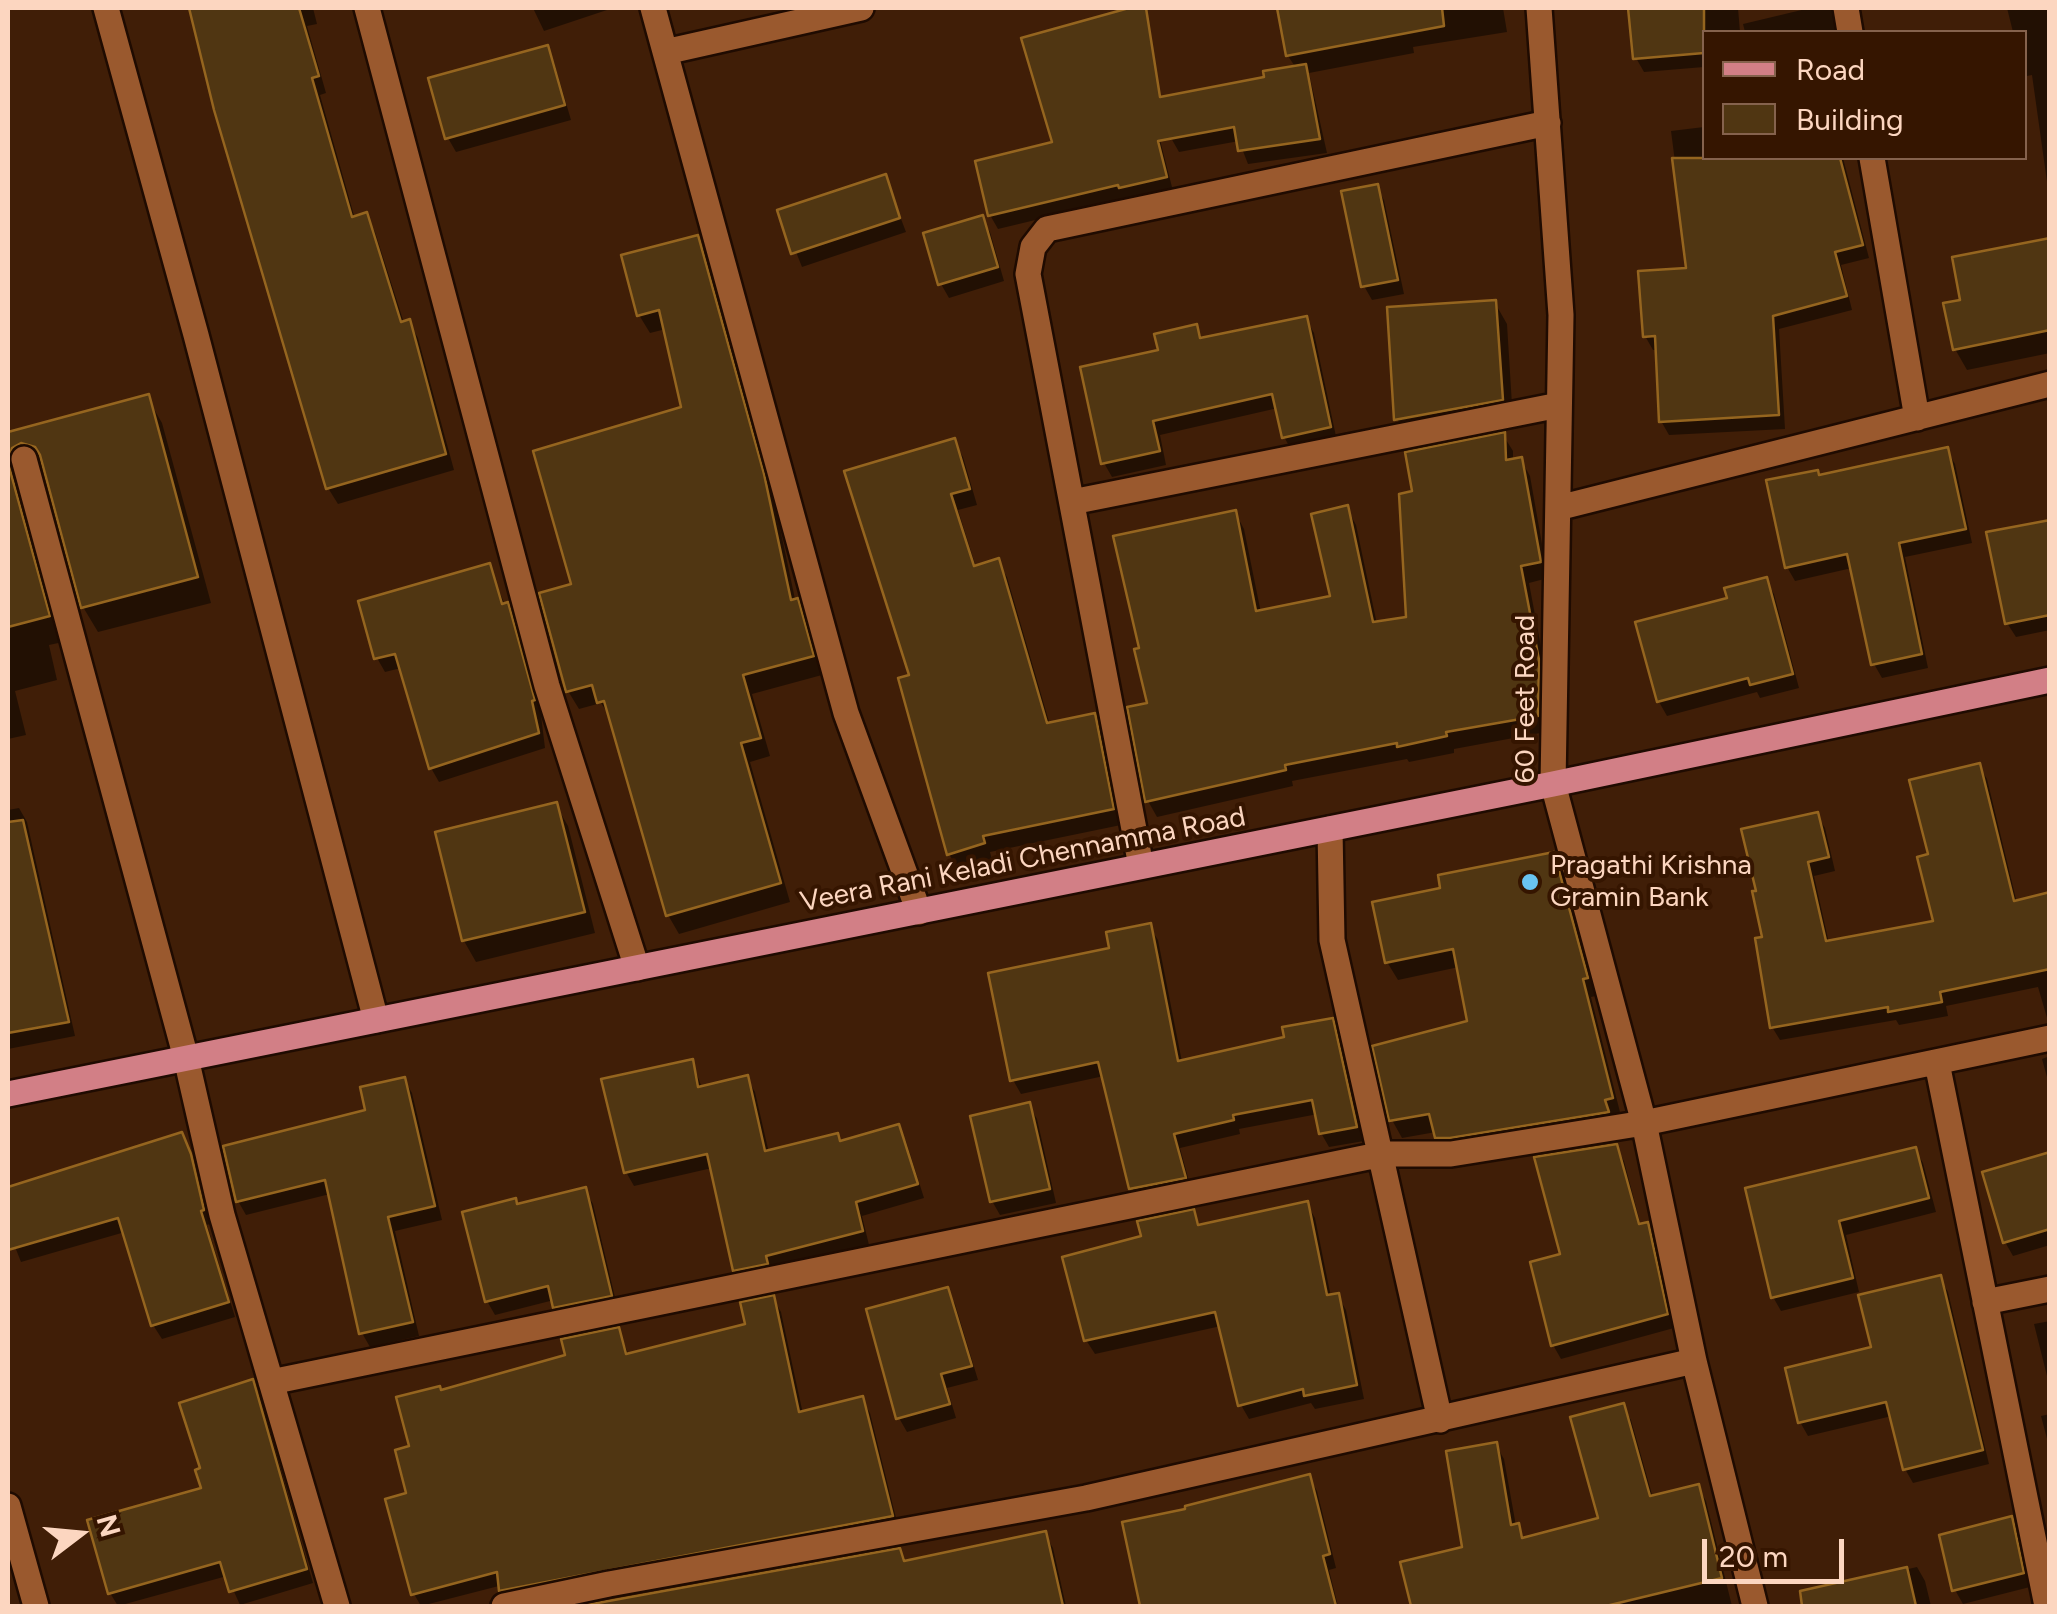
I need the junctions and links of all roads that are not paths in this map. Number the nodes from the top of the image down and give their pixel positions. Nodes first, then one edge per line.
1 (106, 8) edge
2 (367, 8) edge
3 (653, 8) edge
4 (862, 8) edge
5 (1540, 8) edge
6 (665, 52) junction
7 (1548, 124) junction
8 (1872, 160) edge
9 (2050, 384) edge
10 (1559, 405) junction
11 (1918, 418) junction
12 (24, 459) dead end
13 (1072, 502) junction
14 (1558, 508) junction
15 (2050, 680) edge
16 (1553, 784) junction
17 (1330, 829) junction
18 (1141, 866) junction
19 (920, 912) junction
20 (637, 968) junction
21 (376, 1020) junction
22 (2050, 1038) edge
23 (186, 1058) junction
24 (1937, 1064) junction
25 (8, 1094) edge
26 (1644, 1123) junction
27 (1383, 1154) junction
28 (2050, 1289) edge
29 (1984, 1302) junction
30 (1694, 1361) junction
31 (271, 1382) junction
32 (1440, 1420) junction
33 (8, 1506) edge
34 (2043, 1556) edge
35 (36, 1606) edge
36 (337, 1606) edge
37 (504, 1606) edge
38 (1755, 1606) edge
39 (2047, 1606) edge

1 - 21 street
2 - 20 street
3 - 6 street
4 - 6 street
5 - 7 street, 60 Feet Road
6 - 19 street
7 - 10 street, 60 Feet Road
7 - 13 street
8 - 11 street
9 - 11 street
10 - 13 street
10 - 14 street, 60 Feet Road
11 - 14 street
12 - 23 street
13 - 18 street
14 - 16 street, 60 Feet Road
15 - 16 main road, Veera Rani Keladi Chennamma Road
16 - 17 main road, Veera Rani Keladi Chennamma Road
16 - 26 street, 60 Feet Road
17 - 18 main road, Veera Rani Keladi Chennamma Road
17 - 27 street
18 - 19 main road, Veera Rani Keladi Chennamma Road
19 - 20 main road, Veera Rani Keladi Chennamma Road
20 - 21 main road, Veera Rani Keladi Chennamma Road
21 - 23 main road, Veera Rani Keladi Chennamma Road
22 - 24 street
23 - 25 main road, Veera Rani Keladi Chennamma Road
23 - 31 street
24 - 26 street
24 - 29 street
26 - 27 street
26 - 30 street, 60 Feet Road
27 - 31 street
27 - 32 street
28 - 29 street
29 - 34 street
30 - 32 street
30 - 38 street, 60 Feet Road
31 - 36 street
32 - 37 street
33 - 35 street
34 - 39 street

